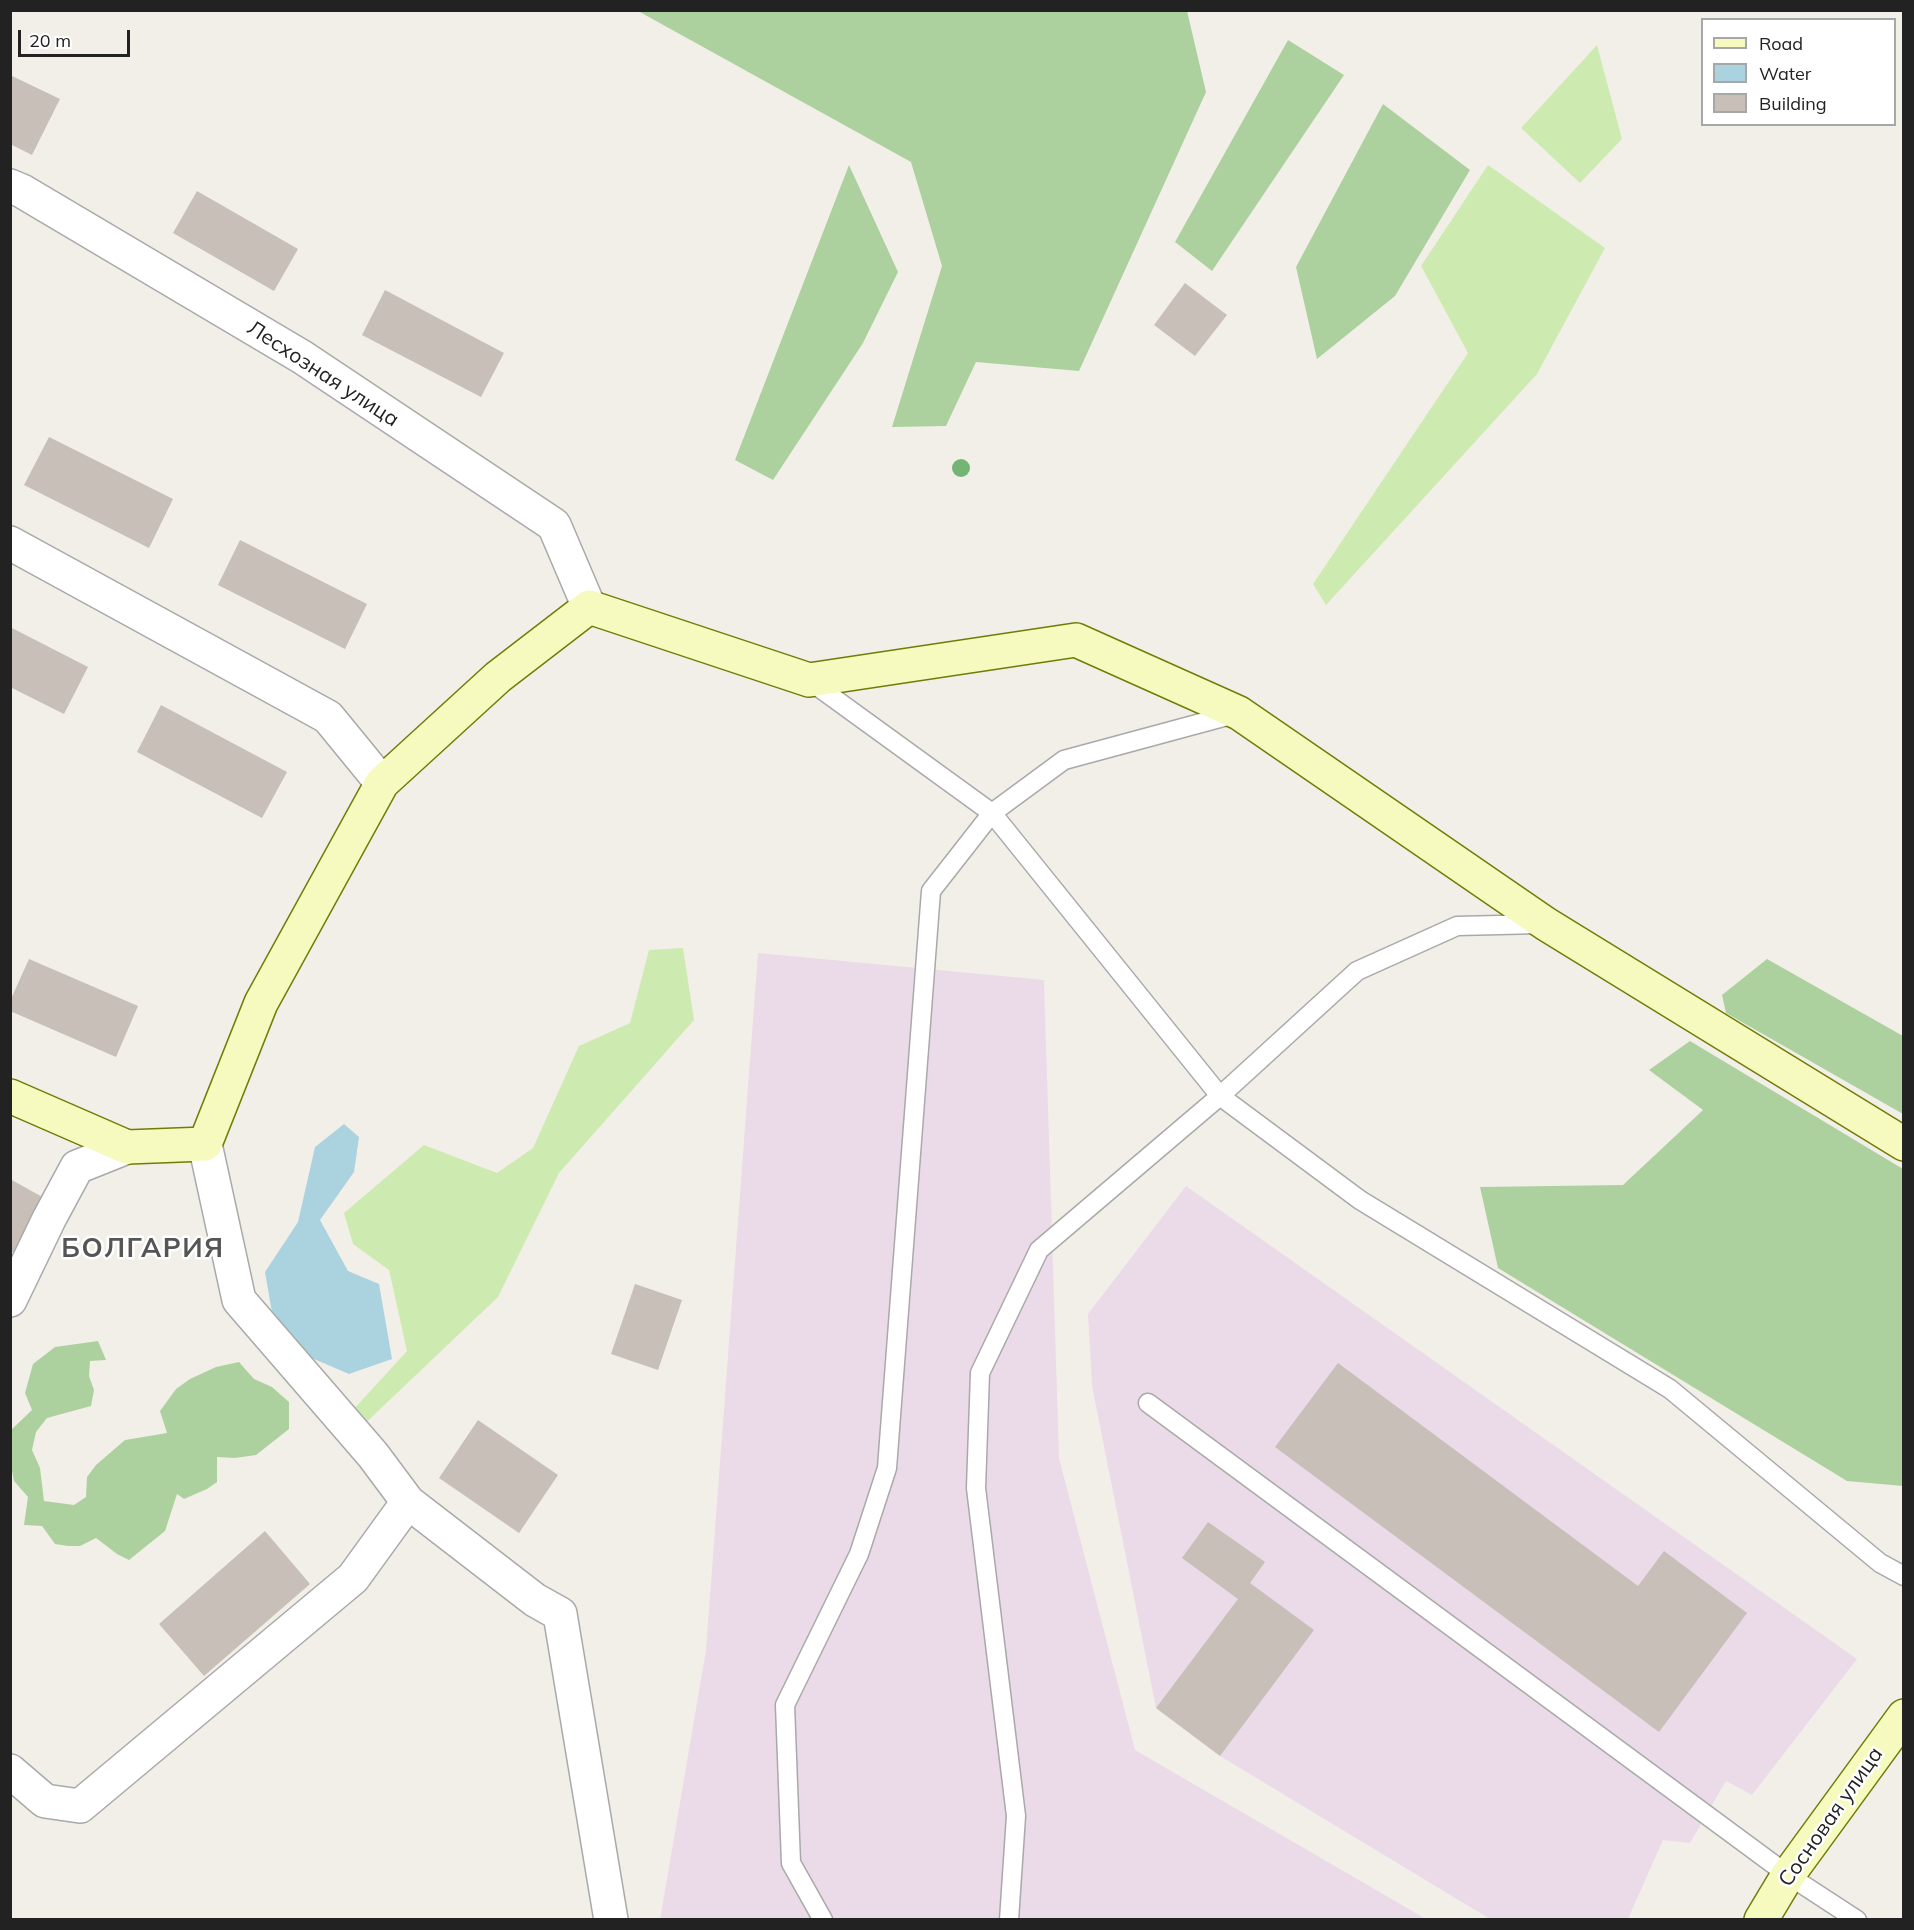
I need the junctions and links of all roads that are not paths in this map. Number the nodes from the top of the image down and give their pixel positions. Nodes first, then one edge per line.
1 (10, 186) edge
2 (10, 543) edge
3 (589, 608) junction
4 (809, 680) junction
5 (1239, 713) junction
6 (382, 783) junction
7 (992, 813) junction
8 (1546, 924) junction
9 (10, 1096) edge
10 (1221, 1096) junction
11 (1904, 1143) edge
12 (205, 1144) junction
13 (127, 1148) junction
14 (10, 1300) edge
15 (1148, 1403) dead end
16 (408, 1502) junction
17 (1904, 1576) edge
18 (1904, 1716) edge
19 (10, 1771) edge
20 (1788, 1875) junction
21 (611, 1920) edge
22 (823, 1920) edge
23 (1009, 1920) edge
24 (1761, 1920) edge
25 (1857, 1920) edge

1 - 3 street, Лесхозная улица
2 - 6 street
3 - 4 street
3 - 6 street
4 - 5 street
4 - 7 lane
5 - 7 lane
5 - 8 street
6 - 12 street
7 - 10 lane
7 - 22 lane
8 - 10 lane
8 - 11 street
9 - 13 street
10 - 17 lane
10 - 23 lane
12 - 13 street
12 - 16 street
13 - 14 street
15 - 20 lane
16 - 19 street
16 - 21 street
18 - 20 street, Сосновая улица
20 - 24 street, Сосновая улица
20 - 25 lane

